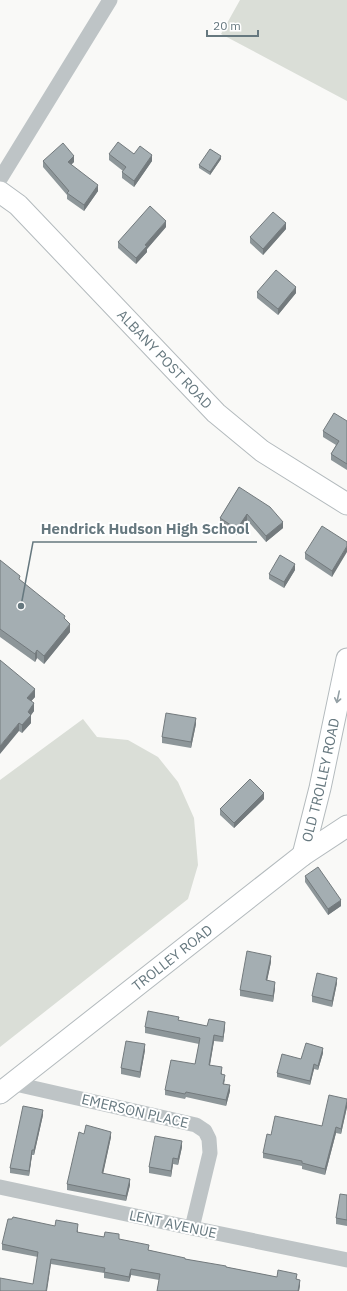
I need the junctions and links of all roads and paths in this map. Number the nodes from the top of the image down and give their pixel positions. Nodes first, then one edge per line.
1 (110, 0) edge
2 (0, 179) edge
3 (0, 192) edge
4 (347, 504) edge
5 (347, 659) edge
6 (347, 826) edge
7 (303, 855) junction
8 (6, 1088) edge
9 (0, 1187) edge
10 (192, 1228) junction
11 (347, 1260) edge

1 - 2 street
3 - 4 street, ALBANY POST ROAD
5 -> 7 street, OLD TROLLEY ROAD
6 - 7 street, TROLLEY ROAD
7 - 8 street, TROLLEY ROAD
8 - 10 street, EMERSON PLACE
9 - 10 street, LENT AVENUE
10 - 11 street, LENT AVENUE

